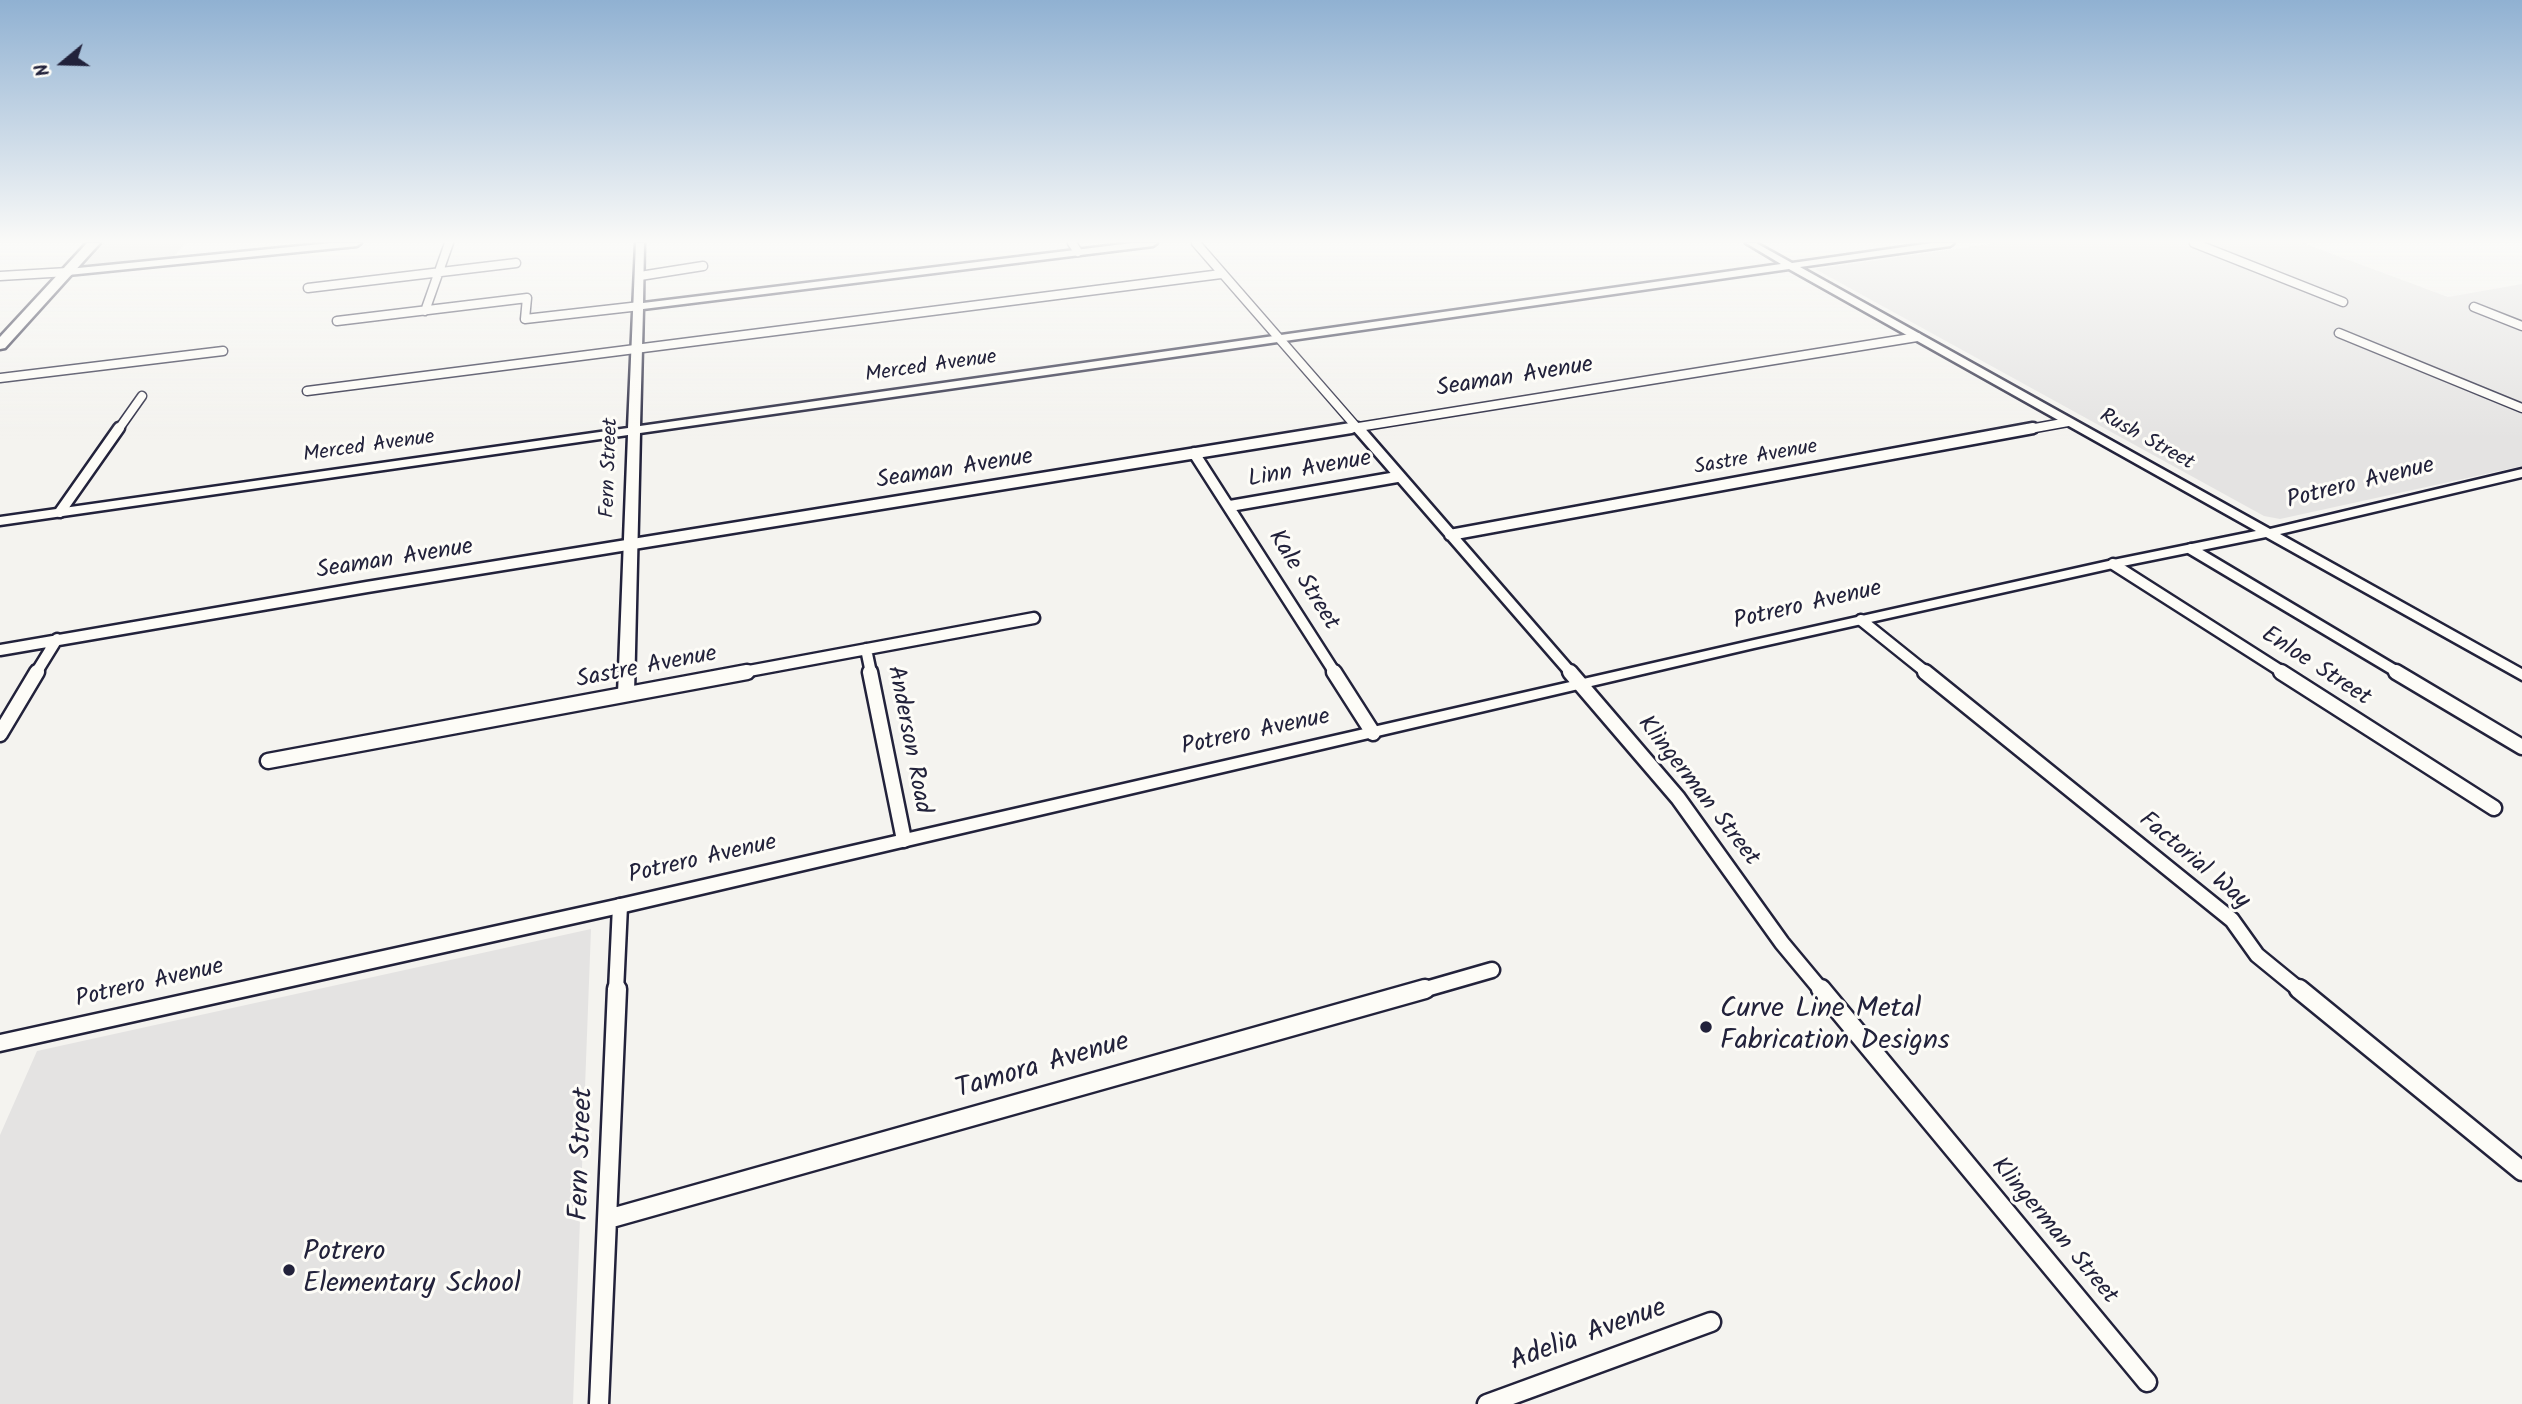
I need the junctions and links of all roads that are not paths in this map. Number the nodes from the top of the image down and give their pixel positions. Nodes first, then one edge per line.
1 (17, 309) edge
2 (34, 309) edge
3 (444, 309) edge
4 (526, 309) edge
5 (618, 309) edge
6 (640, 309) edge
7 (957, 309) edge
8 (1252, 309) edge
9 (1492, 309) edge
10 (1866, 309) edge
11 (2478, 309) edge
12 (425, 311) joint
13 (337, 321) dead end
14 (0, 326) edge
15 (2522, 326) edge
16 (2339, 333) dead end
17 (1917, 337) junction
18 (1278, 339) junction
19 (0, 345) edge
20 (638, 350) junction
21 (223, 351) dead end
22 (0, 378) edge
23 (307, 391) dead end
24 (142, 396) dead end
25 (2522, 408) edge
26 (2068, 422) junction
27 (1354, 426) junction
28 (635, 430) junction
29 (1194, 453) junction
30 (2522, 473) edge
31 (1397, 477) junction
32 (1230, 506) junction
33 (60, 512) junction
34 (0, 521) edge
35 (2268, 533) junction
36 (1450, 535) junction
37 (631, 544) junction
38 (2191, 550) junction
39 (2113, 564) junction
40 (1034, 618) dead end
41 (1861, 620) junction
42 (57, 639) junction
43 (866, 649) junction
44 (0, 650) edge
45 (2522, 675) edge
46 (1581, 684) junction
47 (626, 694) junction
48 (1373, 733) junction
49 (0, 734) edge
50 (2522, 747) edge
51 (268, 761) dead end
52 (2494, 808) dead end
53 (904, 840) junction
54 (620, 906) junction
55 (1493, 970) dead end
56 (0, 1043) edge
57 (2522, 1171) edge
58 (608, 1219) junction
59 (1711, 1322) dead end
60 (2147, 1382) dead end
61 (599, 1404) edge
62 (1487, 1404) edge

1 - 14 main road
2 - 19 main road
3 - 12 street
4 - 5 street
6 - 20 street, Fern Street
7 - 20 street
8 - 18 street, Klingerman Street
9 - 18 street, Merced Avenue
10 - 17 street, Rush Street
11 - 15 street
12 - 13 street
16 - 25 street
17 - 26 street, Rush Street
17 - 27 street, Seaman Avenue
18 - 27 street, Klingerman Street
18 - 28 street, Merced Avenue
20 - 23 street
20 - 28 street, Fern Street
21 - 22 street
24 - 33 street
26 - 35 street, Rush Street
26 - 36 street, Sastre Avenue
27 - 29 street, Seaman Avenue
27 - 31 street, Klingerman Street
28 - 33 street, Merced Avenue
28 - 37 street, Fern Street
29 - 32 street, Kale Street
29 - 37 street, Seaman Avenue
30 - 35 street, Potrero Avenue
31 - 32 street, Linn Avenue
31 - 36 street, Klingerman Street
32 - 48 street, Kale Street
33 - 34 street, Merced Avenue
35 - 38 street, Potrero Avenue
35 - 45 street, Rush Street
36 - 46 street, Klingerman Street
37 - 42 street, Seaman Avenue
37 - 47 street, Fern Street
38 - 39 street, Potrero Avenue
38 - 50 street, Enloe Street
39 - 41 street, Potrero Avenue
39 - 52 street, Enloe Street
40 - 43 street, Sastre Avenue
41 - 46 street, Potrero Avenue
41 - 57 street, Factorial Way
42 - 44 street, Seaman Avenue
42 - 49 street
43 - 47 street, Sastre Avenue
43 - 53 street, Anderson Road
46 - 48 street, Potrero Avenue
46 - 60 street, Klingerman Street
47 - 51 street, Sastre Avenue
48 - 53 street, Potrero Avenue
53 - 54 street, Potrero Avenue
54 - 56 street, Potrero Avenue
54 - 58 street, Fern Street
55 - 58 street, Tamora Avenue
58 - 61 street, Fern Street
59 - 62 street, Adelia Avenue

